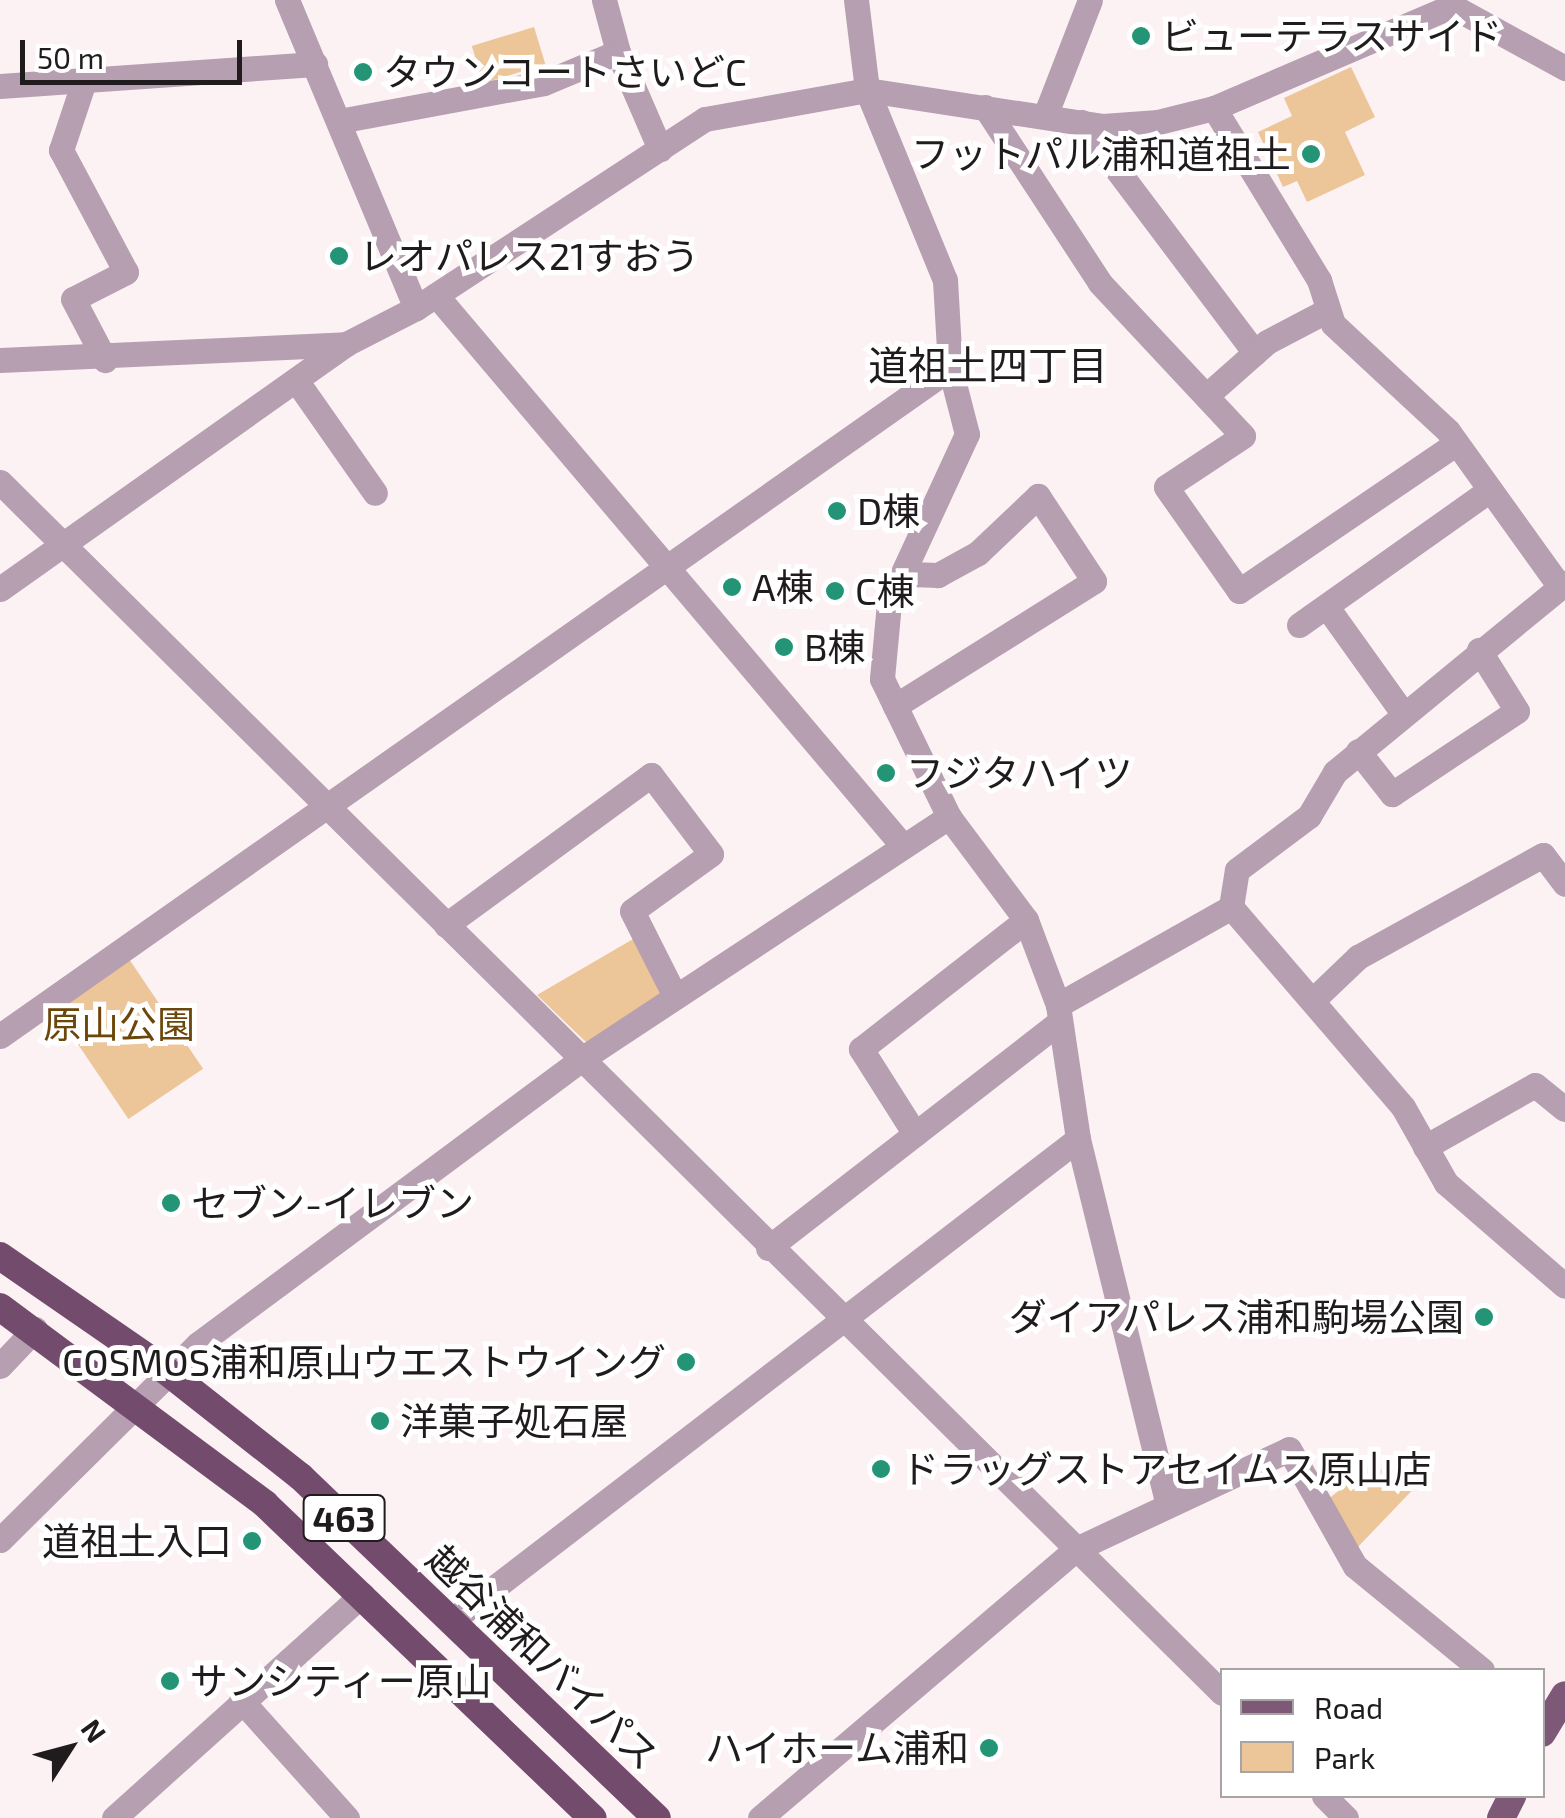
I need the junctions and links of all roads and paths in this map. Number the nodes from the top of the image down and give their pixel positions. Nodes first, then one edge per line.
1 (287, 0) edge
2 (604, 0) edge
3 (856, 0) edge
4 (1090, 0) edge
5 (1453, 3) edge
6 (618, 52) junction
7 (314, 64) junction
8 (1565, 68) edge
9 (84, 80) junction
10 (0, 86) edge
11 (867, 90) junction
12 (985, 107) junction
13 (1214, 108) junction
14 (1045, 116) junction
15 (339, 121) junction
16 (1081, 122) junction
17 (660, 149) junction
18 (426, 301) junction
19 (1328, 310) junction
20 (346, 344) junction
21 (1254, 353) junction
22 (0, 360) edge
23 (105, 360) junction
24 (950, 368) junction
25 (298, 384) junction
26 (1206, 396) junction
27 (1457, 443) junction
28 (0, 482) edge
29 (1490, 490) junction
30 (375, 492) dead end
31 (60, 545) junction
32 (668, 568) junction
33 (903, 574) junction
34 (1562, 584) edge
35 (0, 588) edge
36 (1328, 607) junction
37 (1299, 625) dead end
38 (1479, 650) junction
39 (896, 706) junction
40 (1404, 713) junction
41 (1358, 751) junction
42 (328, 807) junction
43 (949, 818) junction
44 (903, 846) junction
45 (1565, 884) edge
46 (1231, 907) junction
47 (1026, 920) junction
48 (446, 925) junction
49 (675, 996) junction
50 (1314, 999) junction
51 (1058, 1014) junction
52 (0, 1036) edge
53 (580, 1060) junction
54 (1565, 1109) edge
55 (915, 1134) junction
56 (1078, 1139) junction
57 (1425, 1147) junction
58 (768, 1248) junction
59 (0, 1256) edge
60 (1565, 1286) edge
61 (0, 1307) edge
62 (840, 1319) junction
63 (35, 1329) junction
64 (0, 1366) edge
65 (165, 1370) junction
66 (134, 1402) junction
67 (1167, 1501) junction
68 (0, 1540) edge
69 (1076, 1549) junction
70 (362, 1594) junction
71 (451, 1621) junction
72 (1480, 1668) edge
73 (1220, 1691) edge
74 (240, 1700) junction
75 (1326, 1798) edge
76 (143, 1809) edge
77 (1344, 1817) edge
78 (114, 1818) edge
79 (347, 1818) edge
80 (593, 1818) edge
81 (657, 1818) edge
82 (760, 1818) edge

1 - 7 street
2 - 6 street
3 - 11 street
4 - 14 street
5 - 8 street
5 - 13 street
6 - 15 street
6 - 17 street
7 - 9 street
7 - 15 street
9 - 10 street
9 - 23 street
11 - 12 street
11 - 17 street
11 - 24 street
12 - 14 street
12 - 26 street
13 - 16 street
13 - 19 street
14 - 16 street
15 - 18 street
16 - 21 street
17 - 18 street
18 - 20 street
18 - 32 street
19 - 21 street
19 - 27 street
20 - 23 street
20 - 25 street
21 - 26 street
22 - 23 street
24 - 32 street
24 - 33 street
25 - 30 street
25 - 31 street
26 - 27 street
27 - 29 street
28 - 31 street
29 - 34 street
29 - 36 street
31 - 35 street
31 - 42 street
32 - 42 street
32 - 44 street
33 - 39 street
33 - 39 street
34 - 38 street
36 - 37 street
36 - 40 street
38 - 40 street
38 - 41 street
39 - 43 street
40 - 41 street
41 - 46 street
42 - 48 street
42 - 52 street
43 - 44 street
43 - 47 street
44 - 49 street
45 - 50 street
46 - 50 street
46 - 51 street
47 - 51 street
47 - 55 street
48 - 49 street
48 - 53 street
49 - 53 street
50 - 57 street
51 - 55 street
51 - 56 street
53 - 58 street
53 - 65 street
54 - 57 street
55 - 58 street
56 - 62 street
56 - 67 street
57 - 60 street
58 - 62 street
59 - 65 highway, 越谷浦和バイパス / 463
61 - 63 highway, 463
62 - 69 street
62 - 71 street
63 - 64 street
63 - 66 highway, 463
65 - 66 street
65 - 71 highway, 越谷浦和バイパス / 463
66 - 68 street
66 - 70 highway, 463
67 - 69 street
67 - 72 street
69 - 73 street
69 - 82 street
70 - 74 street
70 - 80 highway, 463
71 - 81 highway, 越谷浦和バイパス / 463
74 - 76 street
74 - 79 street
75 - 77 street
76 - 78 street

